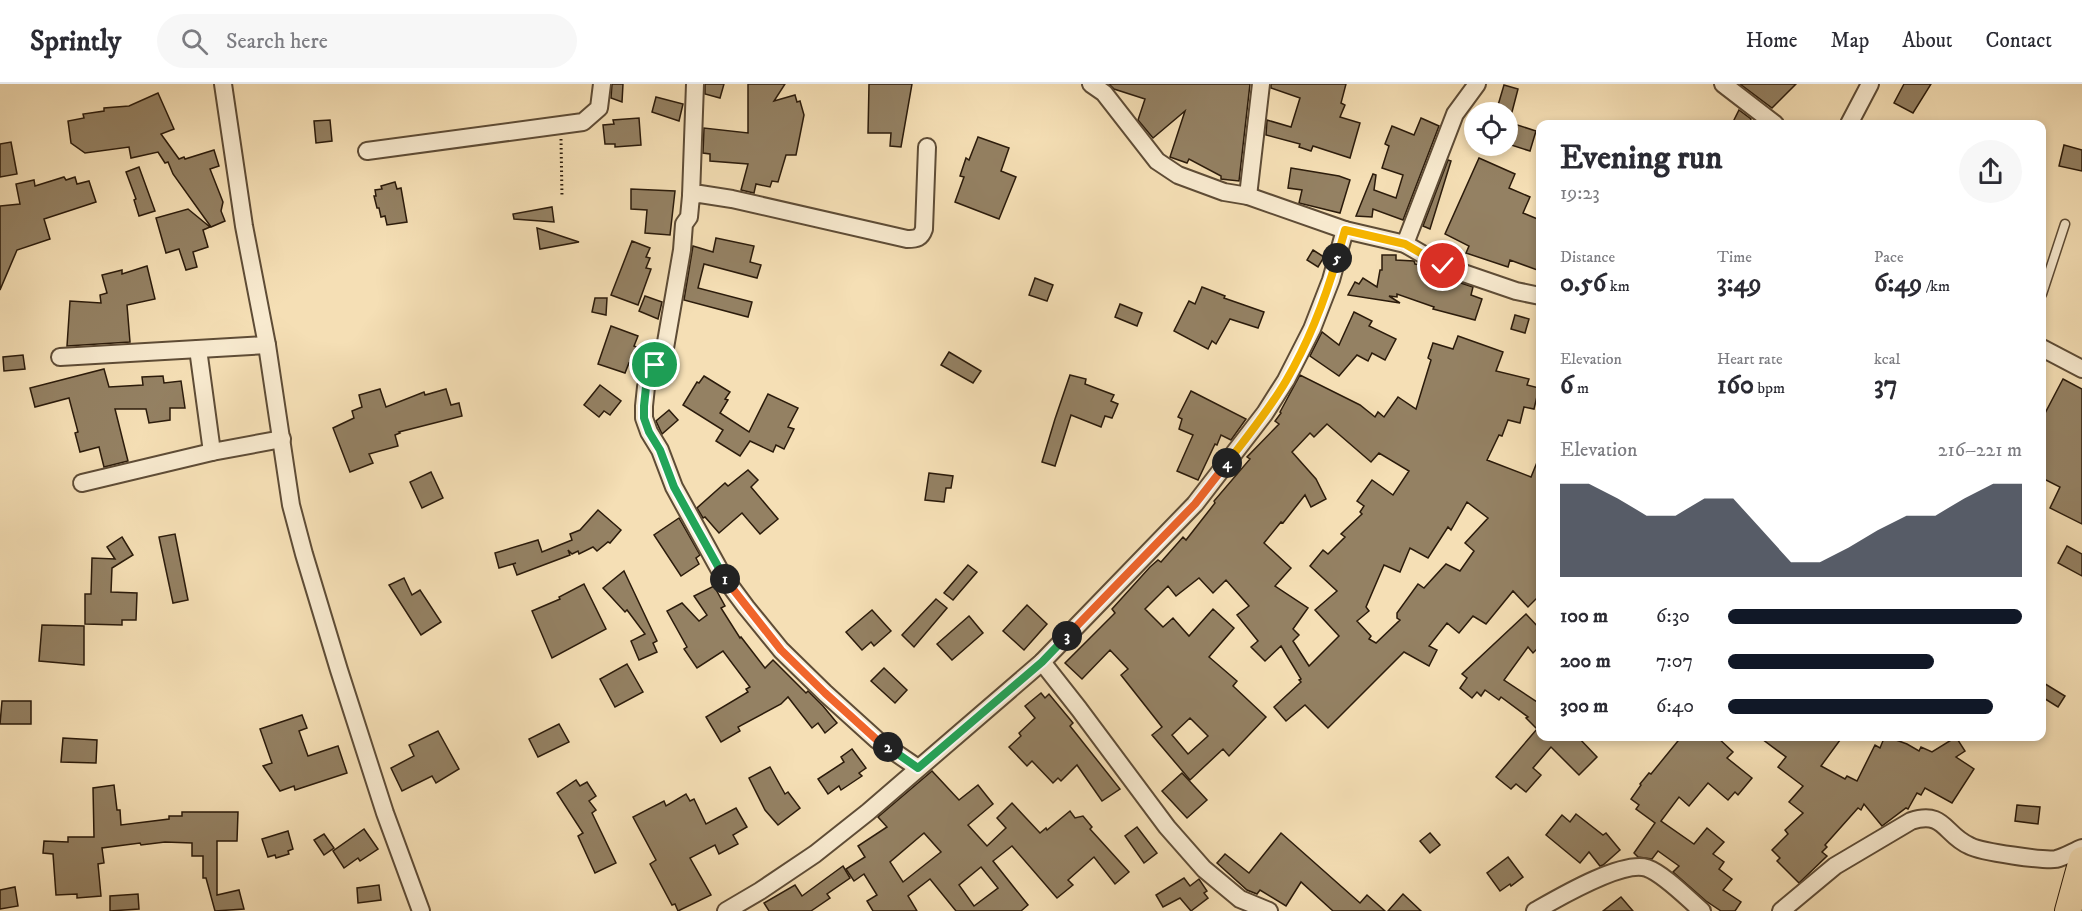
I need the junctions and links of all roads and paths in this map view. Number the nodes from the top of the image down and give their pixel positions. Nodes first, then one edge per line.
1 (223, 84) edge
2 (602, 84) edge
3 (695, 84) edge
4 (1261, 84) edge
5 (1477, 84) edge
6 (1723, 84) edge
7 (1870, 84) edge
8 (1100, 87) edge
9 (1770, 120) edge
10 (1851, 120) edge
11 (561, 126) junction
12 (927, 147) dead end
13 (367, 151) dead end
14 (691, 196) junction
15 (1248, 196) junction
16 (562, 197) dead end
17 (2065, 224) dead end
18 (1345, 230) junction
19 (1405, 244) junction
20 (2046, 282) edge
21 (1536, 295) edge
22 (267, 345) junction
23 (198, 349) junction
24 (2046, 350) edge
25 (60, 357) dead end
26 (2082, 369) edge
27 (282, 440) junction
28 (212, 452) junction
29 (82, 483) dead end
30 (1042, 662) junction
31 (918, 768) junction
32 (2082, 848) edge
33 (2082, 860) edge
34 (421, 911) edge
35 (726, 911) edge
36 (1269, 911) edge
37 (1535, 911) edge
38 (1702, 911) edge
39 (1781, 911) edge
40 (2068, 911) edge

1 - 22 street
2 - 11 street
3 - 14 street
4 - 15 street
5 - 19 street
6 - 9 street
7 - 10 street
8 - 15 street
11 - 13 street
11 - 16 path
12 - 14 street
14 - 31 street
15 - 18 street
17 - 20 lane
18 - 19 street
18 - 30 street
19 - 21 street
22 - 23 street
22 - 27 street
23 - 25 street
23 - 28 street
24 - 26 street
27 - 28 street
27 - 34 street
28 - 29 street
30 - 31 street
30 - 36 street
31 - 35 street
32 - 39 street
33 - 40 main road
37 - 38 street

